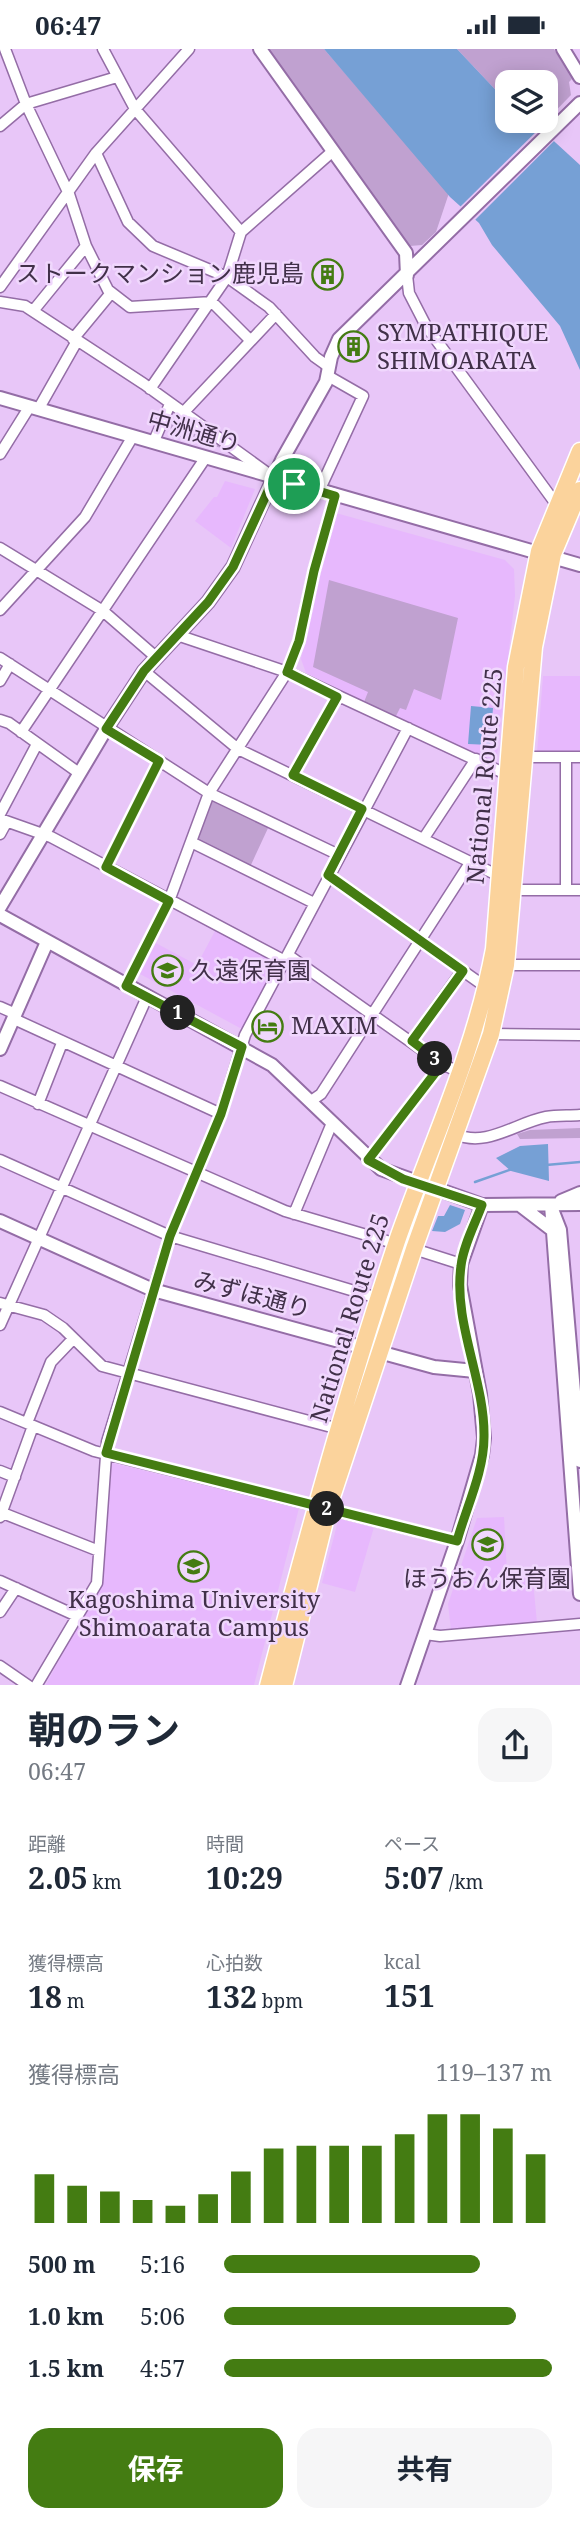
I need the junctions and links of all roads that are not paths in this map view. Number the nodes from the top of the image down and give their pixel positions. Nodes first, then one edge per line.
1 (5, 49) edge
2 (103, 49) edge
3 (189, 49) edge
4 (260, 49) edge
5 (563, 49) edge
6 (117, 76) junction
7 (580, 77) edge
8 (580, 103) edge
9 (26, 104) junction
10 (135, 109) junction
11 (1, 123) edge
12 (333, 151) junction
13 (96, 153) junction
14 (69, 194) junction
15 (241, 232) junction
16 (86, 246) junction
17 (407, 275) junction
18 (227, 277) junction
19 (0, 287) edge
20 (111, 293) junction
21 (212, 302) junction
22 (0, 303) edge
23 (33, 311) junction
24 (275, 314) junction
25 (249, 339) junction
26 (75, 340) junction
27 (328, 371) junction
28 (150, 389) junction
29 (0, 398) edge
30 (170, 404) junction
31 (35, 407) junction
32 (182, 414) junction
33 (134, 436) junction
34 (154, 441) junction
35 (580, 451) edge
36 (0, 454) edge
37 (206, 457) junction
38 (274, 478) junction
39 (580, 490) edge
40 (319, 491) junction
41 (335, 496) junction
42 (556, 504) junction
43 (0, 548) edge
44 (546, 553) junction
45 (580, 564) edge
46 (37, 572) junction
47 (0, 610) edge
48 (103, 611) junction
49 (177, 635) junction
50 (0, 658) edge
51 (156, 658) junction
52 (10, 664) junction
53 (144, 671) junction
54 (287, 672) junction
55 (0, 681) edge
56 (50, 691) junction
57 (337, 697) junction
58 (0, 720) edge
59 (408, 728) junction
60 (106, 729) junction
61 (21, 731) junction
62 (37, 744) junction
63 (238, 748) junction
64 (525, 757) junction
65 (566, 757) junction
66 (580, 757) edge
67 (476, 759) junction
68 (159, 761) junction
69 (79, 773) junction
70 (293, 775) junction
71 (508, 775) junction
72 (209, 793) junction
73 (362, 809) junction
74 (2, 818) edge
75 (0, 834) edge
76 (42, 834) junction
77 (424, 838) junction
78 (191, 842) junction
79 (339, 855) junction
80 (470, 863) junction
81 (106, 867) junction
82 (328, 875) junction
83 (499, 876) junction
84 (514, 890) junction
85 (566, 890) junction
86 (580, 890) edge
87 (169, 901) junction
88 (314, 903) junction
89 (0, 907) edge
90 (0, 915) edge
91 (421, 940) junction
92 (47, 942) junction
93 (286, 958) junction
94 (506, 965) junction
95 (580, 965) edge
96 (463, 971) junction
97 (126, 986) junction
98 (487, 988) junction
99 (147, 997) junction
100 (0, 1007) edge
101 (372, 1014) junction
102 (15, 1016) junction
103 (491, 1034) junction
104 (580, 1035) edge
105 (412, 1041) junction
106 (62, 1043) junction
107 (242, 1047) junction
108 (0, 1049) edge
109 (442, 1064) junction
110 (115, 1066) junction
111 (461, 1073) junction
112 (0, 1086) edge
113 (311, 1101) junction
114 (38, 1104) junction
115 (221, 1114) junction
116 (580, 1115) edge
117 (332, 1123) junction
118 (88, 1127) junction
119 (455, 1134) junction
120 (0, 1160) edge
121 (368, 1160) junction
122 (195, 1174) junction
123 (60, 1187) junction
124 (415, 1190) junction
125 (580, 1193) edge
126 (437, 1194) junction
127 (580, 1204) edge
128 (482, 1205) junction
129 (520, 1205) junction
130 (551, 1205) junction
131 (294, 1214) junction
132 (0, 1221) edge
133 (551, 1229) junction
134 (170, 1236) junction
135 (37, 1238) junction
136 (398, 1241) junction
137 (415, 1245) junction
138 (461, 1264) junction
139 (153, 1290) junction
140 (381, 1299) junction
141 (4, 1305) edge
142 (0, 1325) edge
143 (73, 1339) junction
144 (373, 1351) junction
145 (475, 1371) junction
146 (128, 1375) junction
147 (0, 1412) edge
148 (30, 1425) junction
149 (340, 1429) junction
150 (106, 1453) junction
151 (580, 1461) edge
152 (0, 1471) edge
153 (15, 1477) junction
154 (321, 1508) junction
155 (1, 1514) edge
156 (457, 1541) junction
157 (99, 1551) junction
158 (579, 1576) edge
159 (0, 1581) edge
160 (16, 1588) junction
161 (580, 1594) edge
162 (0, 1612) edge
163 (78, 1616) junction
164 (580, 1624) edge
165 (425, 1634) junction
166 (0, 1666) edge
167 (29, 1685) edge
168 (36, 1685) edge
169 (268, 1685) edge
170 (284, 1685) edge
171 (407, 1685) edge

1 - 9 street
2 - 6 street
3 - 10 street
4 - 12 street
5 - 7 street
6 - 9 street
6 - 10 street
8 - 17 street
9 - 11 street
9 - 14 street
10 - 13 street
10 - 15 street
12 - 15 street
12 - 17 street
13 - 14 street
13 - 18 street
14 - 16 street
14 - 19 street
15 - 18 street
16 - 20 street
16 - 23 street
17 - 27 street
17 - 42 street
18 - 21 street
18 - 24 street
20 - 21 street
20 - 26 street
21 - 25 street
21 - 28 street
22 - 23 street
23 - 26 street
24 - 25 street
24 - 27 street
25 - 32 street
26 - 28 street
26 - 31 street
27 - 38 street
27 - 40 street
28 - 30 street
29 - 31 street, 中洲通り
30 - 32 street
30 - 34 street
31 - 33 street, 中洲通り
31 - 36 street
32 - 38 street
33 - 34 street, 中洲通り
33 - 46 street
34 - 37 street, 中洲通り
35 - 42 highway
37 - 38 street, 中洲通り
37 - 48 street
38 - 40 street, 中洲通り
38 - 49 street
39 - 44 highway
40 - 41 street, 中洲通り
41 - 44 street, 中洲通り
41 - 54 street
42 - 44 highway
43 - 46 street
44 - 45 street, 中洲通り
44 - 64 highway, National Route 225
44 - 71 highway, National Route 225
46 - 47 street
46 - 48 street
48 - 51 street
48 - 56 street
49 - 51 street
49 - 54 street
50 - 52 street
51 - 53 street
52 - 55 street
52 - 56 street
53 - 60 street
53 - 63 street
54 - 57 street
54 - 63 street
56 - 60 street
56 - 61 street
57 - 59 street
57 - 70 street
58 - 61 street
59 - 67 street
59 - 73 street
60 - 68 street
60 - 69 street
61 - 62 street
62 - 69 street
62 - 74 street
63 - 70 street
63 - 72 street
64 - 65 street
64 - 84 highway, National Route 225
65 - 66 street
65 - 85 street
67 - 71 street
67 - 77 street
68 - 72 street
68 - 81 street
69 - 76 street
70 - 73 street
71 - 83 highway, National Route 225
72 - 78 street
72 - 79 street
73 - 77 street
73 - 79 street
74 - 75 street
74 - 76 street
76 - 81 street
76 - 89 street
77 - 80 street
78 - 87 street
78 - 88 street
79 - 82 street
80 - 83 street
80 - 91 street
81 - 87 street
82 - 88 street
82 - 91 street
83 - 84 street
83 - 98 highway, National Route 225
84 - 85 street
84 - 94 highway, National Route 225
85 - 86 street
87 - 93 street
87 - 97 street
88 - 93 street
90 - 92 street
91 - 96 street
91 - 101 street
92 - 97 street
92 - 102 street
93 - 101 street
93 - 107 street
94 - 95 street
94 - 103 highway, National Route 225
96 - 98 street
96 - 105 street
97 - 99 street
98 - 111 highway, National Route 225
99 - 107 street
99 - 110 street
100 - 102 street
101 - 105 street
101 - 113 street
102 - 106 street
102 - 108 street
103 - 104 street
103 - 119 highway, National Route 225
105 - 109 street
106 - 110 street
106 - 114 street
107 - 113 street
107 - 115 street
109 - 111 street
109 - 121 street
110 - 115 street
110 - 118 street
111 - 124 highway, National Route 225
112 - 114 street
113 - 117 street
114 - 118 street
115 - 122 street
116 - 119 street
117 - 121 street
117 - 131 street
118 - 122 street
118 - 123 street
119 - 126 highway, National Route 225
120 - 123 street
121 - 124 street
122 - 131 street
122 - 134 street
123 - 134 street
123 - 135 street
124 - 126 street
124 - 136 highway, National Route 225
125 - 130 street
126 - 128 street
126 - 137 highway, National Route 225
127 - 130 street
128 - 129 street
128 - 138 street
129 - 130 street
129 - 133 street
130 - 133 street
130 - 151 street
131 - 136 street
132 - 135 street, みずほ通り
133 - 158 street
134 - 139 street
134 - 140 street
135 - 139 street, みずほ通り
135 - 141 street
136 - 140 highway, National Route 225
137 - 138 street
137 - 144 highway, National Route 225
138 - 145 street
139 - 144 street, みずほ通り
139 - 146 street
140 - 144 highway, National Route 225
141 - 142 street
141 - 143 street
143 - 146 street
143 - 148 street
144 - 145 street, みずほ通り
144 - 149 highway, National Route 225
144 - 154 highway, National Route 225
145 - 156 street
146 - 149 street
146 - 150 street
147 - 148 street
148 - 150 street
148 - 153 street
149 - 154 highway, National Route 225
150 - 154 street
150 - 157 street
152 - 153 street
153 - 155 street
154 - 156 street
154 - 169 highway, National Route 225
154 - 170 highway, National Route 225
155 - 157 street
156 - 165 street
157 - 163 street
158 - 161 street
159 - 160 street
160 - 162 street
160 - 163 street
163 - 168 street
164 - 165 street
165 - 171 street
166 - 167 street

